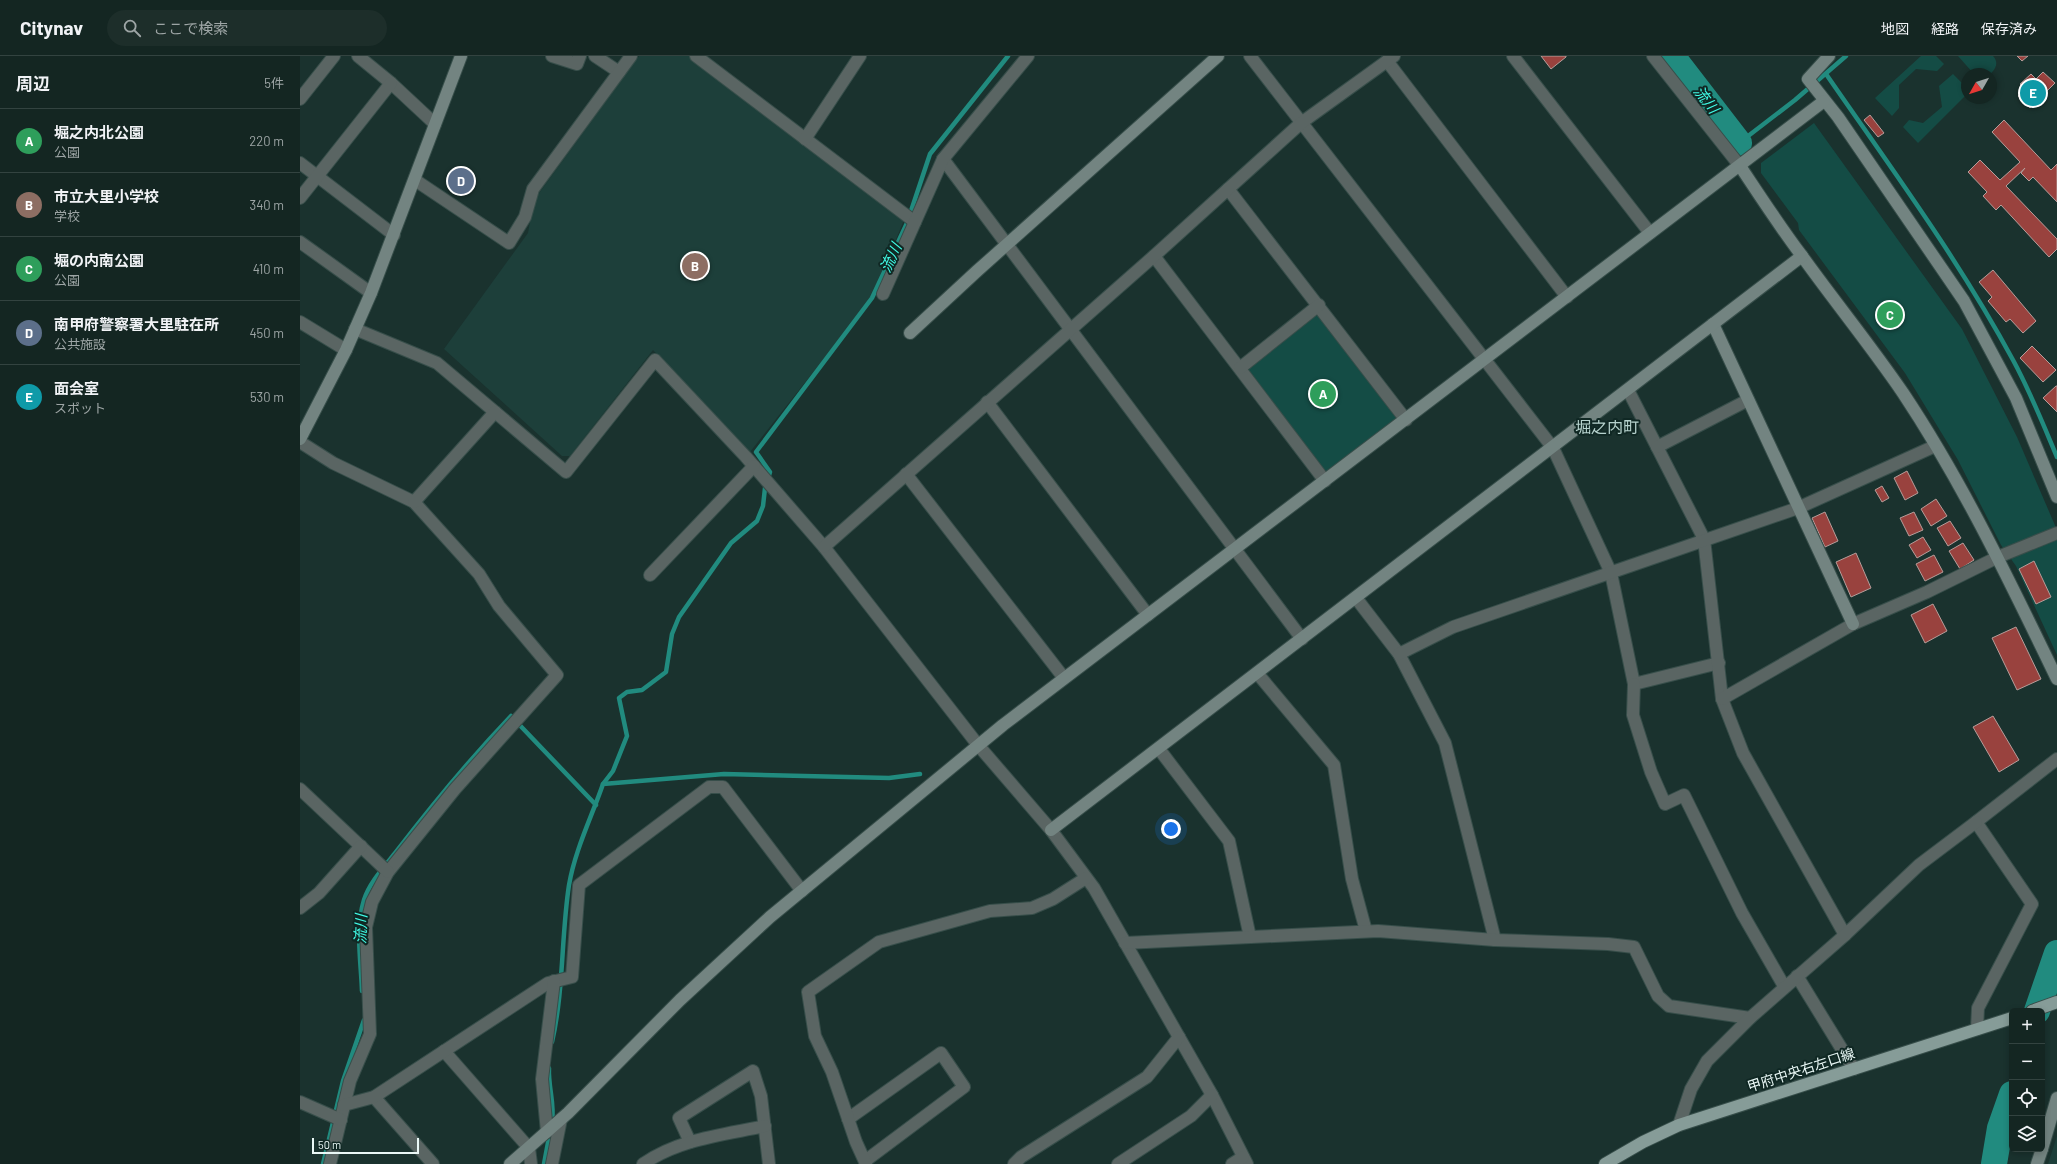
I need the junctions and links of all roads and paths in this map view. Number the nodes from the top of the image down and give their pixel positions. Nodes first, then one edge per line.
1 (334, 56) edge
2 (358, 56) edge
3 (461, 56) edge
4 (552, 56) edge
5 (580, 56) edge
6 (596, 56) edge
7 (631, 56) edge
8 (696, 56) edge
9 (860, 56) edge
10 (1028, 56) edge
11 (1218, 56) edge
12 (1250, 56) edge
13 (1513, 56) edge
14 (1653, 56) edge
15 (1829, 56) edge
16 (1391, 59) edge
17 (619, 72) junction
18 (391, 83) junction
19 (300, 99) edge
20 (1824, 101) junction
21 (1300, 123) junction
22 (435, 124) junction
23 (804, 139) junction
24 (943, 159) junction
25 (300, 163) edge
26 (1740, 166) junction
27 (318, 176) junction
28 (415, 180) junction
29 (1228, 189) junction
30 (300, 198) edge
31 (912, 220) junction
32 (1650, 233) junction
33 (394, 235) junction
34 (300, 242) edge
35 (1007, 244) junction
36 (1154, 256) junction
37 (1802, 256) junction
38 (371, 293) junction
39 (883, 294) dead end
40 (1567, 297) junction
41 (1319, 305) junction
42 (300, 322) edge
43 (1713, 324) junction
44 (355, 329) junction
45 (1070, 329) junction
46 (910, 333) dead end
47 (346, 350) junction
48 (1485, 360) junction
49 (1240, 368) junction
50 (1628, 390) junction
51 (1748, 400) junction
52 (987, 402) junction
53 (495, 412) junction
54 (1406, 420) junction
55 (300, 439) edge
56 (300, 442) edge
57 (1935, 446) junction
58 (1657, 447) junction
59 (1553, 448) junction
60 (757, 470) junction
61 (906, 474) junction
62 (1325, 481) junction
63 (2057, 497) edge
64 (414, 502) junction
65 (1798, 508) junction
66 (2057, 533) edge
67 (1704, 539) junction
68 (824, 547) junction
69 (1234, 550) junction
70 (1998, 557) junction
71 (1610, 573) junction
72 (650, 575) dead end
73 (1356, 598) junction
74 (1148, 616) junction
75 (1852, 624) junction
76 (1302, 639) junction
77 (1399, 654) junction
78 (1719, 663) junction
79 (1257, 673) junction
80 (1064, 678) junction
81 (2057, 679) edge
82 (1634, 684) junction
83 (1722, 699) junction
84 (978, 745) junction
85 (1159, 749) junction
86 (2057, 759) edge
87 (300, 788) edge
88 (1976, 822) junction
89 (1051, 830) junction
90 (361, 846) junction
91 (388, 872) junction
92 (1086, 878) junction
93 (802, 891) junction
94 (300, 908) edge
95 (1366, 931) junction
96 (1845, 935) junction
97 (1250, 937) junction
98 (1495, 940) junction
99 (1125, 943) junction
100 (1797, 976) junction
101 (554, 981) junction
102 (1784, 986) junction
103 (2057, 1002) edge
104 (2040, 1008) edge
105 (1750, 1018) junction
106 (2009, 1019) edge
107 (1977, 1029) junction
108 (1179, 1037) junction
109 (444, 1051) junction
110 (1854, 1069) junction
111 (1212, 1095) junction
112 (374, 1098) junction
113 (2057, 1098) edge
114 (300, 1102) edge
115 (344, 1105) junction
116 (848, 1119) junction
117 (341, 1120) junction
118 (561, 1120) junction
119 (1679, 1125) junction
120 (765, 1126) junction
121 (547, 1131) junction
122 (2045, 1139) edge
123 (690, 1142) junction
124 (529, 1148) junction
125 (2041, 1152) edge
126 (1245, 1161) edge
127 (1610, 1162) edge
128 (865, 1163) edge
129 (330, 1164) edge
130 (433, 1164) edge
131 (510, 1164) edge
132 (531, 1164) edge
133 (552, 1164) edge
134 (643, 1164) edge
135 (770, 1164) edge
136 (1014, 1164) edge
137 (1118, 1164) edge
138 (1232, 1164) edge
139 (2037, 1164) edge

1 - 19 street
2 - 18 street
3 - 22 street
4 - 5 street
6 - 17 street
7 - 17 street
8 - 23 street
9 - 23 street
10 - 24 street
11 - 35 street
12 - 21 street
13 - 32 street
14 - 26 street
15 - 20 street
16 - 21 street
16 - 40 street
17 - 28 street
18 - 22 street
18 - 27 street
20 - 26 street
20 - 63 street
21 - 29 street
21 - 48 street
22 - 28 street
23 - 31 street
24 - 31 street
24 - 35 street
25 - 27 street
26 - 32 street
26 - 37 street
27 - 30 street
27 - 33 street
28 - 33 street
29 - 36 street
29 - 41 street
31 - 39 street
32 - 40 street
33 - 38 street
34 - 38 street
35 - 45 street
35 - 46 street
36 - 45 street
36 - 49 street
37 - 43 street
37 - 57 street
38 - 44 street
40 - 48 street
41 - 49 street
41 - 54 street
42 - 47 street
43 - 50 street
43 - 51 street
44 - 47 street
44 - 53 street
45 - 52 street
45 - 69 street
47 - 55 street
48 - 54 street
48 - 59 street
49 - 62 street
50 - 58 street
50 - 59 street
51 - 58 street
51 - 65 street
52 - 61 street
52 - 74 street
53 - 60 street
53 - 64 street
54 - 62 street
56 - 64 street
57 - 65 street
57 - 70 street
58 - 67 street
59 - 71 street
59 - 73 street
60 - 68 street
60 - 72 street
61 - 68 street
61 - 80 street
62 - 69 street
64 - 91 street
65 - 67 street
65 - 75 street
66 - 70 street
67 - 71 street
67 - 78 street
68 - 84 street
69 - 74 street
69 - 76 street
70 - 75 street
70 - 81 street
71 - 77 street
71 - 82 street
73 - 76 street
73 - 77 street
74 - 80 street
75 - 83 street
76 - 79 street
77 - 98 street
78 - 82 street
78 - 83 street
79 - 85 street
79 - 95 street
80 - 84 street
82 - 102 street
83 - 96 street
84 - 89 street
84 - 93 street
85 - 89 street
85 - 97 street
86 - 88 street
87 - 90 street
88 - 96 street
88 - 107 street
89 - 92 street
90 - 91 street
90 - 94 street
91 - 115 street
92 - 99 street
92 - 116 street
93 - 101 street
93 - 118 street
95 - 97 street
95 - 98 street
96 - 100 street
97 - 99 street
98 - 105 street
99 - 108 street
100 - 102 street
100 - 110 street
101 - 109 street
101 - 121 street
102 - 105 street
103 - 104 main road
105 - 119 street
106 - 107 main road, 甲府中央右左口線
107 - 110 main road, 甲府中央右左口線
108 - 111 street
108 - 136 street
109 - 112 street
109 - 124 street
110 - 119 main road, 甲府中央右左口線
111 - 126 street
111 - 137 street
112 - 115 street
112 - 130 street
113 - 122 street
114 - 117 street
115 - 117 street
116 - 128 street
116 - 128 street
117 - 129 street
118 - 121 street
118 - 133 street
119 - 127 main road, 甲府中央右左口線
120 - 123 street
120 - 123 street
120 - 135 street
121 - 124 street
123 - 134 street
124 - 131 street
124 - 132 street
125 - 139 street
126 - 138 street

